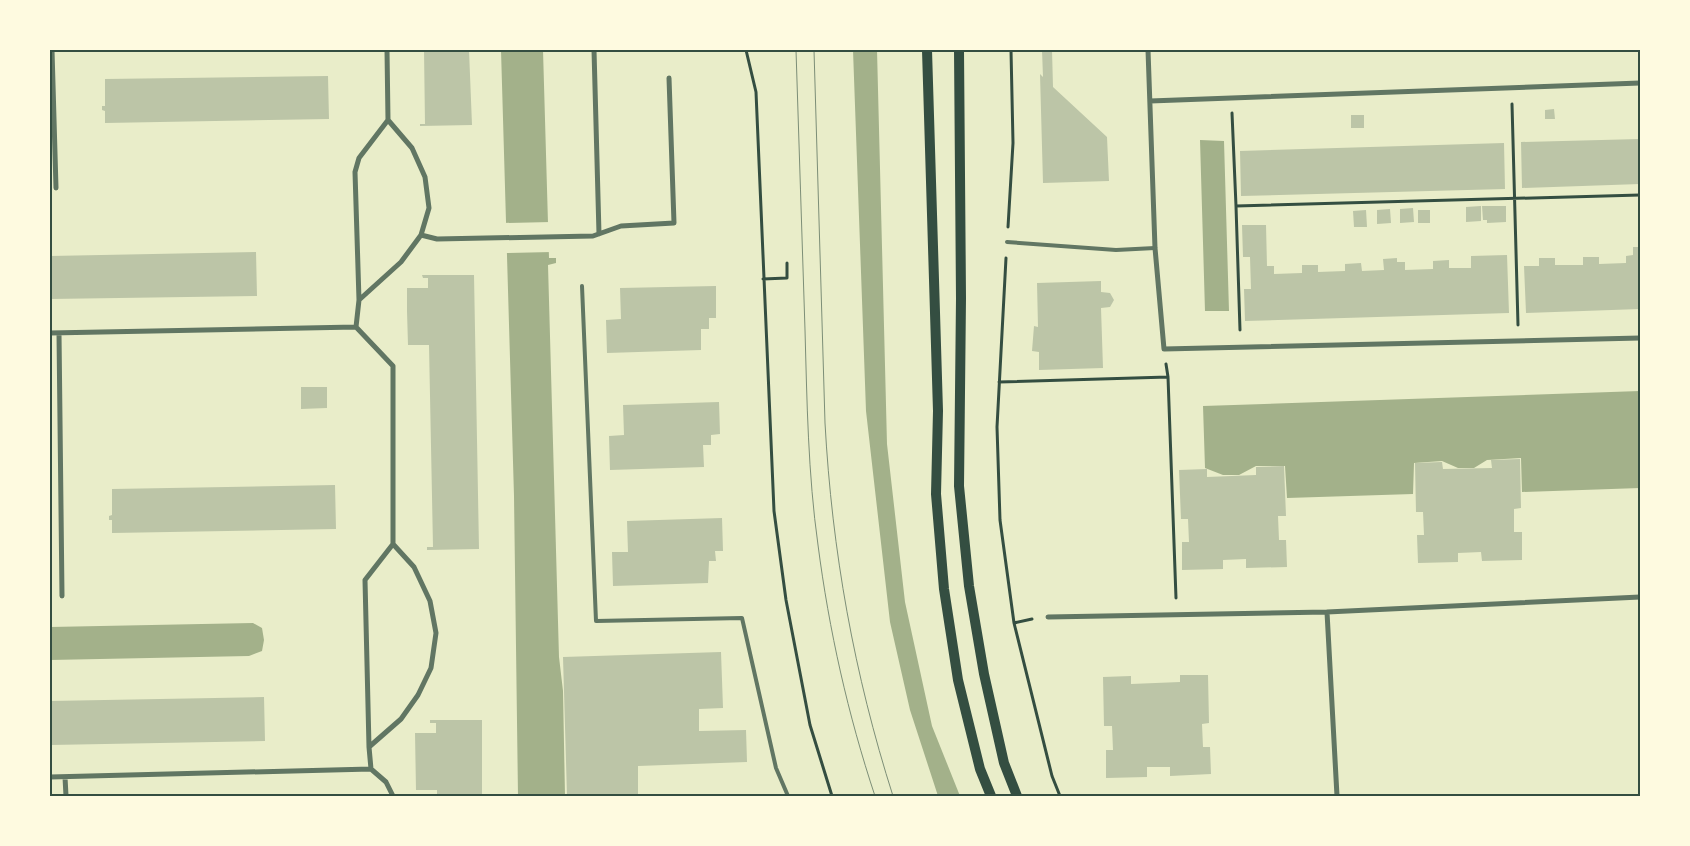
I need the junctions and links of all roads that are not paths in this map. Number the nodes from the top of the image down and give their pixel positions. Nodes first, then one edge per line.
1 (52, 50) edge
2 (387, 50) edge
3 (594, 50) edge
4 (927, 50) edge
5 (960, 50) edge
6 (1148, 50) edge
7 (669, 78) dead end
8 (1640, 83) edge
9 (1150, 101) junction
10 (388, 120) junction
11 (56, 188) dead end
12 (599, 234) junction
13 (421, 235) junction
14 (1007, 242) road end
15 (1155, 248) junction
16 (582, 286) dead end
17 (359, 300) junction
18 (356, 328) junction
19 (50, 333) edge
20 (59, 333) junction
21 (1640, 338) edge
22 (393, 544) junction
23 (62, 596) dead end
24 (1640, 597) edge
25 (1327, 612) junction
26 (1048, 617) dead end
27 (369, 747) junction
28 (371, 769) junction
29 (50, 777) edge
30 (65, 777) junction
31 (66, 796) edge
32 (393, 796) edge
33 (788, 796) edge
34 (991, 796) edge
35 (1017, 796) edge
36 (1337, 796) edge

1 - 11 street
2 - 10 street
3 - 12 street
4 - 34 main road
5 - 35 main road
6 - 9 street
7 - 12 street
8 - 9 street
9 - 15 street
10 - 13 street
10 - 17 street
12 - 13 street
13 - 17 street
14 - 15 lane
15 - 21 street
16 - 33 lane
17 - 18 street
18 - 20 street
18 - 22 street
19 - 20 street
20 - 23 street
22 - 27 street
22 - 27 street
24 - 25 street
25 - 26 street
25 - 36 street
27 - 28 street
28 - 30 street
28 - 32 street
29 - 30 street
30 - 31 street

